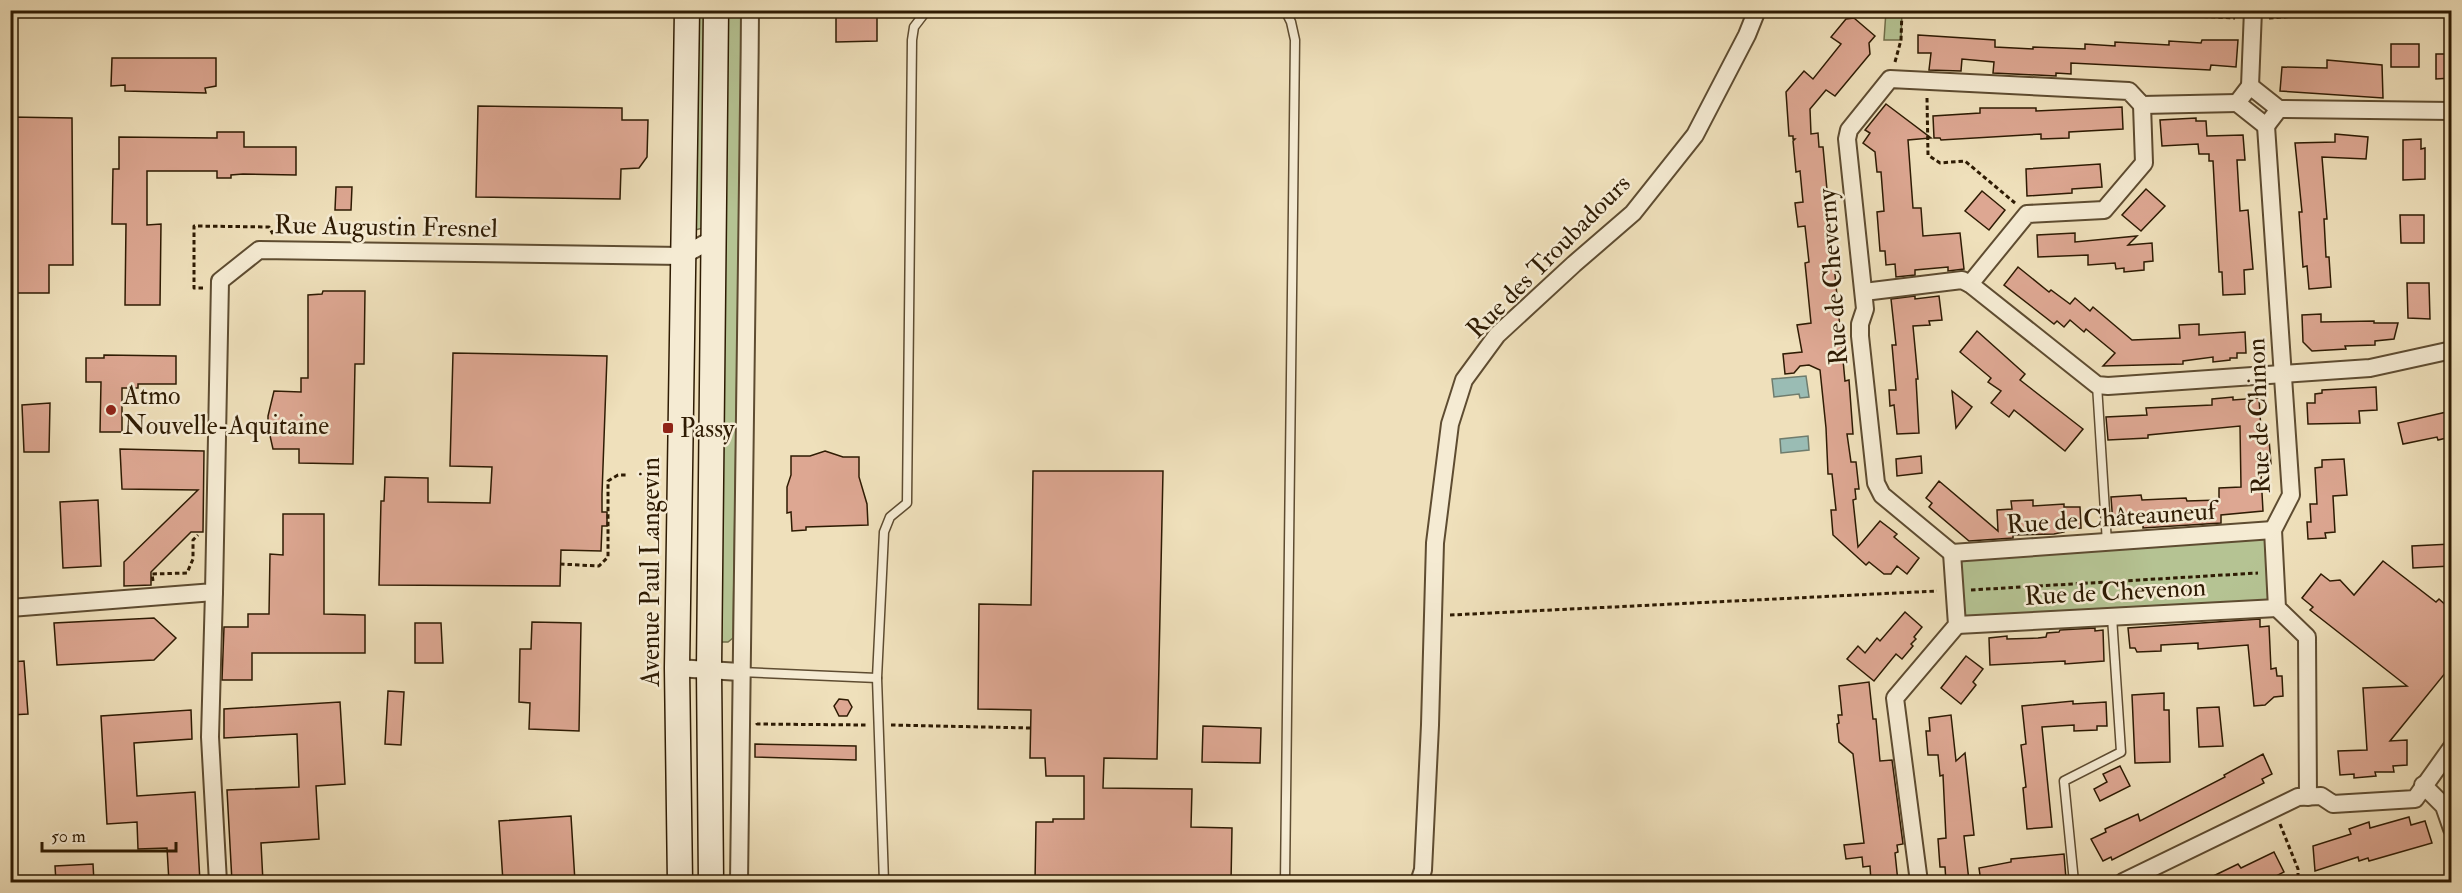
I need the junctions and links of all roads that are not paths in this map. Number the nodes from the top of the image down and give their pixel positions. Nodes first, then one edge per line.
1 (687, 10) edge
2 (716, 10) edge
3 (750, 10) edge
4 (927, 10) edge
5 (1285, 10) edge
6 (1756, 10) edge
7 (2253, 15) edge
8 (2250, 86) junction
9 (2237, 103) junction
10 (2142, 105) junction
11 (2279, 109) junction
12 (2451, 111) edge
13 (2266, 126) junction
14 (713, 239) junction
15 (682, 256) junction
16 (1970, 284) junction
17 (1864, 292) junction
18 (2451, 350) edge
19 (2284, 373) junction
20 (2097, 385) junction
21 (2273, 530) junction
22 (2107, 543) junction
23 (1952, 554) junction
24 (214, 592) junction
25 (10, 608) edge
26 (2277, 608) junction
27 (2112, 617) junction
28 (1957, 626) junction
29 (677, 668) junction
30 (709, 669) junction
31 (740, 672) junction
32 (878, 678) junction
33 (2451, 747) edge
34 (2424, 785) junction
35 (2308, 797) junction
36 (2451, 829) edge
37 (218, 882) edge
38 (680, 882) edge
39 (711, 882) edge
40 (740, 882) edge
41 (884, 882) edge
42 (1285, 882) edge
43 (1419, 882) edge
44 (1919, 882) edge
45 (2074, 882) edge
46 (2123, 882) edge

1 - 15 main road, Avenue Paul Langevin
2 - 14 main road
3 - 31 street
4 - 32 lane
5 - 42 lane
6 - 43 street, Rue des Troubadours
7 - 8 street
8 - 9 street
8 - 11 street
9 - 10 street
9 - 13 street
10 - 16 street
10 - 17 street, Rue de Cheverny
11 - 12 street
11 - 13 street
13 - 19 street, Rue de Chinon
14 - 15 street, Rue Augustin Fresnel
14 - 30 main road
15 - 24 street, Rue Augustin Fresnel
15 - 29 main road, Avenue Paul Langevin
16 - 17 street
16 - 20 street
17 - 23 street, Rue de Cheverny
18 - 19 street
19 - 20 street
19 - 21 street, Rue de Chinon
20 - 22 lane
21 - 22 street, Rue de Châteauneuf
21 - 26 street, Rue de Chinon
22 - 23 street, Rue de Châteauneuf
23 - 28 street
24 - 25 street
24 - 37 street, Rue Augustin Fresnel
26 - 27 street, Rue de Chevenon
26 - 35 street
27 - 28 street, Rue de Chevenon
27 - 45 lane
28 - 44 street
29 - 30 street
29 - 38 main road, Avenue Paul Langevin
30 - 31 street
30 - 39 main road
31 - 32 lane
31 - 40 street
32 - 41 lane
33 - 34 street
34 - 35 street
34 - 36 street
35 - 46 street

